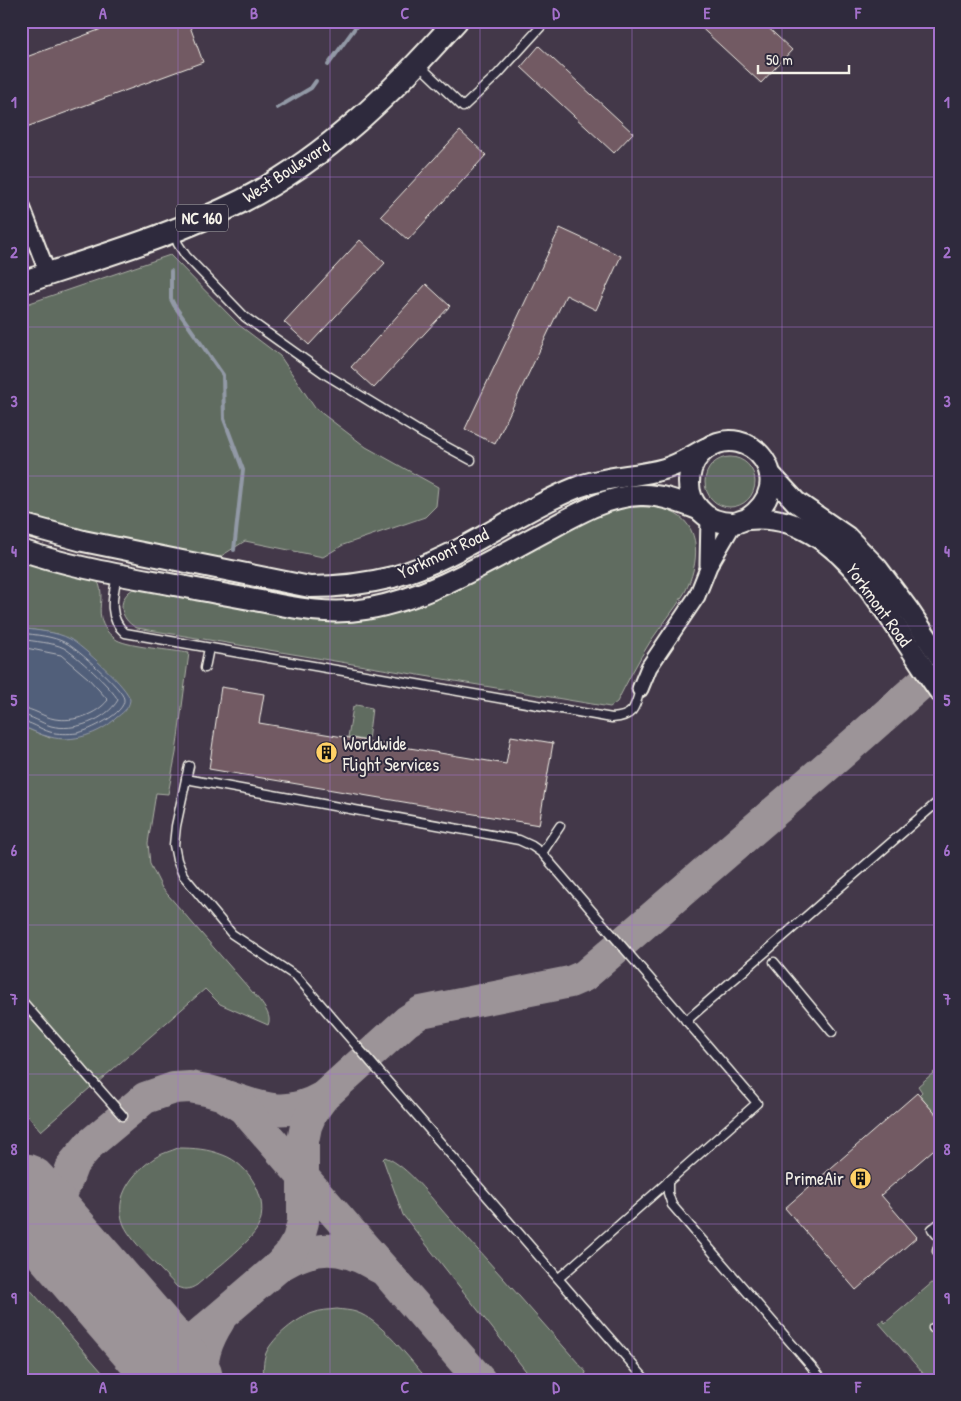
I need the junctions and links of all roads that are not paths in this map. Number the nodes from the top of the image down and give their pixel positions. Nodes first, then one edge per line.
1 (456, 21) edge
2 (546, 21) edge
3 (418, 63) junction
4 (21, 204) edge
5 (173, 231) junction
6 (48, 274) junction
7 (21, 283) edge
8 (705, 449) junction
9 (471, 460) dead end
10 (770, 474) junction
11 (703, 513) junction
12 (741, 521) junction
13 (21, 524) edge
14 (122, 549) junction
15 (21, 550) edge
16 (709, 566) junction
17 (117, 573) junction
18 (209, 648) junction
19 (940, 657) edge
20 (206, 668) dead end
21 (640, 689) joint
22 (940, 692) edge
23 (189, 766) dead end
24 (186, 779) junction
25 (940, 800) edge
26 (560, 826) dead end
27 (542, 853) junction
28 (774, 962) dead end
29 (21, 1000) edge
30 (686, 1021) junction
31 (832, 1032) dead end
32 (123, 1116) dead end
33 (668, 1181) junction
34 (940, 1223) edge
35 (940, 1240) edge
36 (937, 1251) dead end
37 (559, 1278) junction
38 (646, 1380) edge
39 (823, 1380) edge

1 - 3 main road, West Boulevard / NC 160
2 - 3 lane
3 - 5 main road, West Boulevard / NC 160
4 - 6 street
5 - 6 main road, West Boulevard / NC 160
5 - 9 lane
6 - 7 main road, West Boulevard / NC 160
8 - 10 street, Yorkmont Road
8 - 11 street
8 - 14 street, Yorkmont Road
10 - 12 street
10 - 19 street, Yorkmont Road
11 - 12 street, Yorkmont Road
11 - 16 street
11 - 17 street, Yorkmont Road
12 - 16 street
12 - 22 street, Yorkmont Road
13 - 14 street, Yorkmont Road
14 - 17 street
15 - 17 street, Yorkmont Road
16 - 21 street
17 - 18 lane
18 - 20 lane
18 - 21 lane
23 - 24 lane
24 - 27 lane
24 - 37 lane
25 - 30 lane
26 - 27 lane
27 - 30 lane
28 - 31 lane
29 - 32 lane
30 - 33 lane
33 - 37 lane
33 - 39 lane
34 - 35 lane
35 - 36 lane
37 - 38 lane

